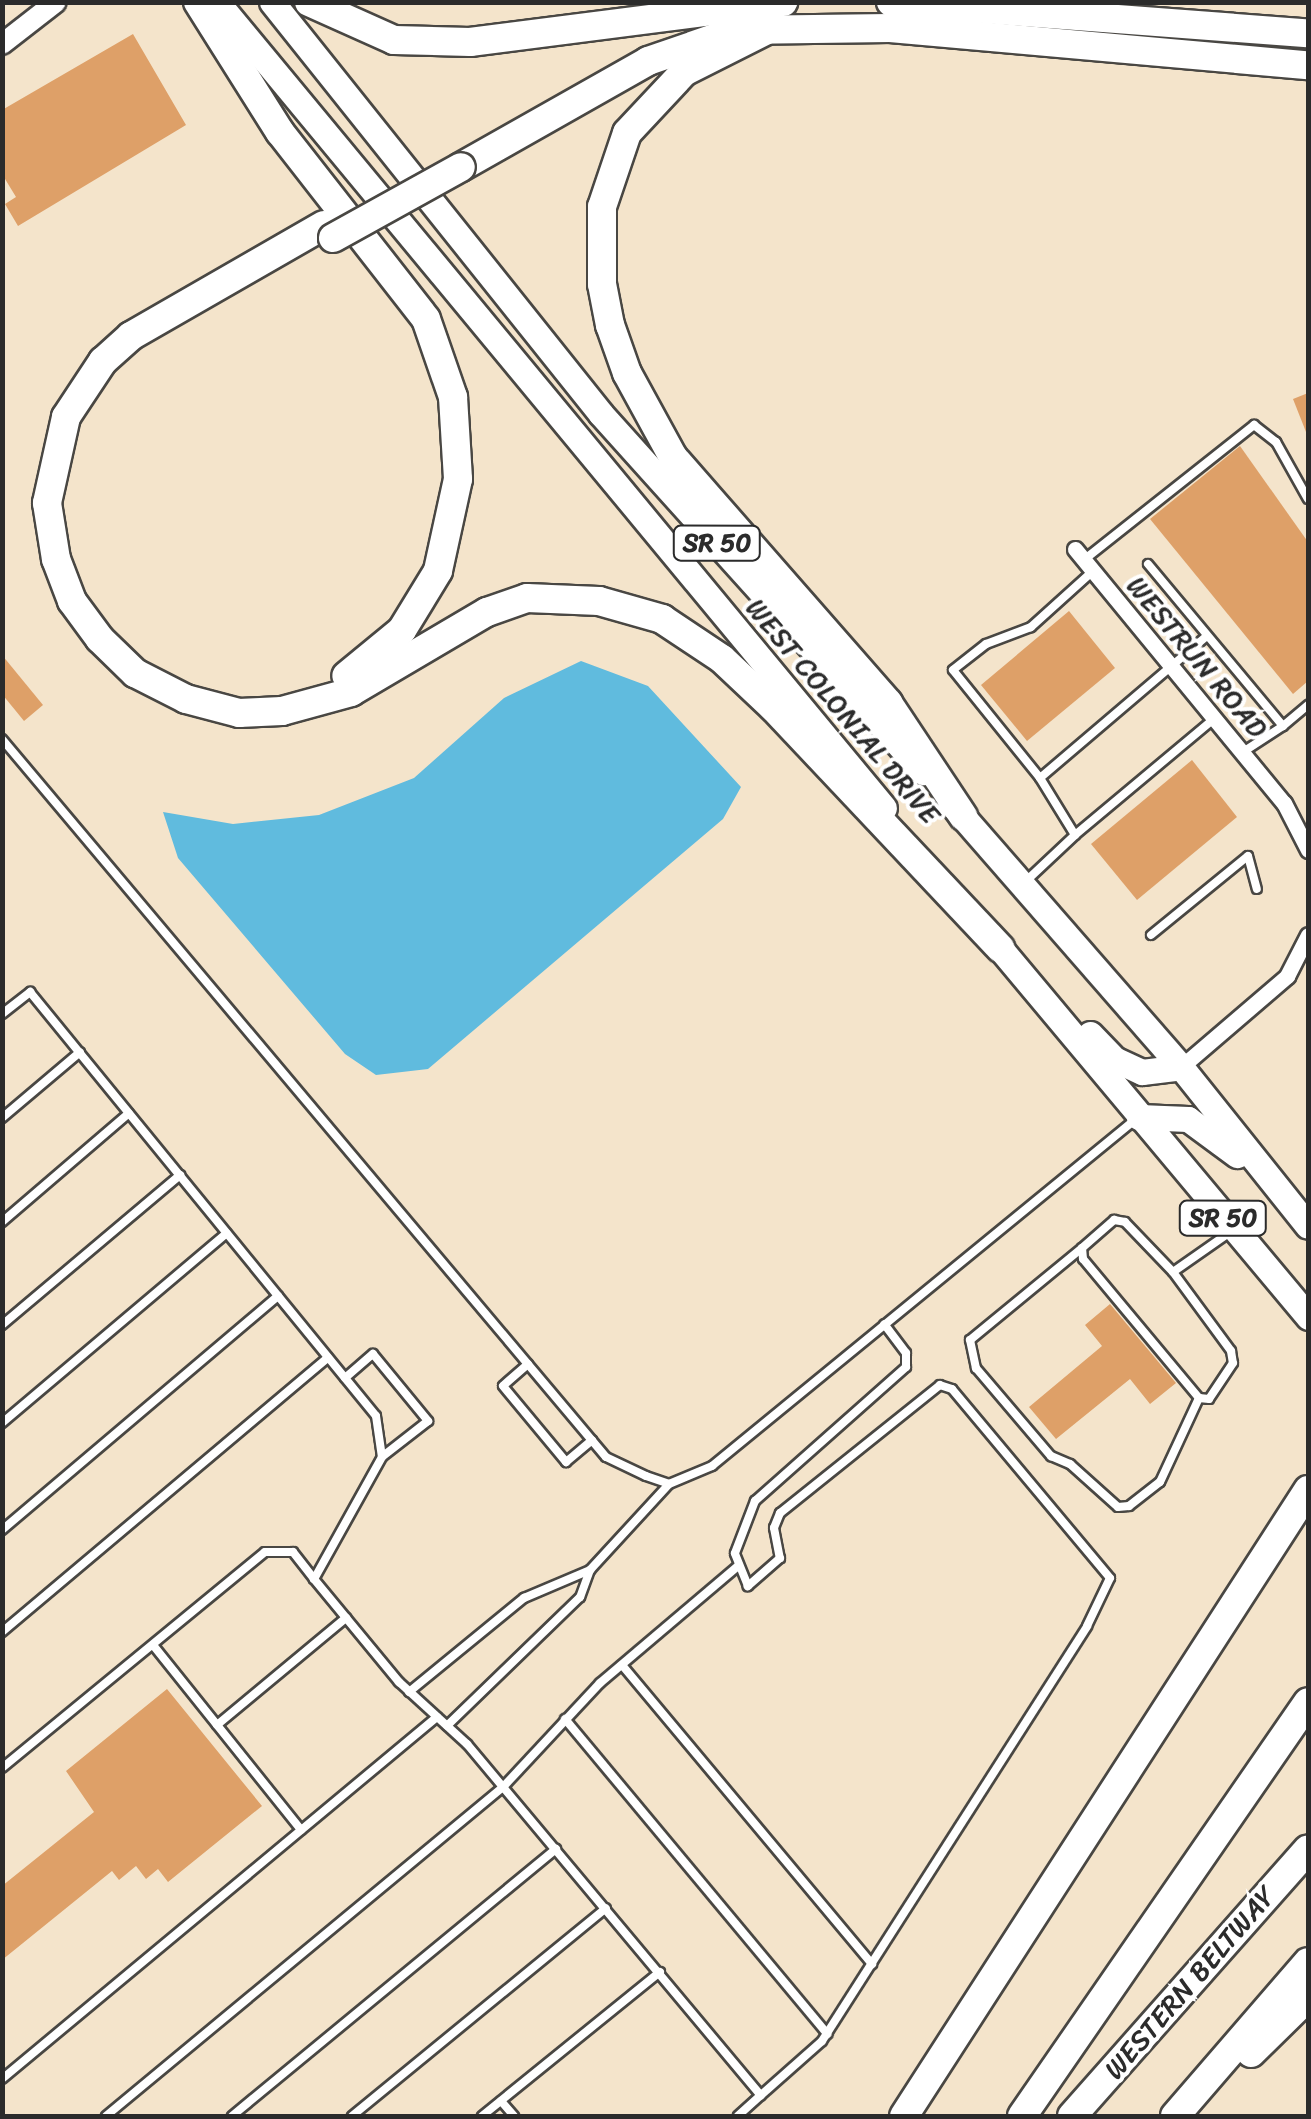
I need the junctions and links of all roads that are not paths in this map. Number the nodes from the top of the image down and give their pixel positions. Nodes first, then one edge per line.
1 (56, 2) edge
2 (198, 2) edge
3 (217, 2) edge
4 (272, 2) edge
5 (309, 2) edge
6 (783, 2) edge
7 (891, 2) edge
8 (718, 12) junction
9 (770, 29) junction
10 (1308, 33) edge
11 (2, 44) edge
12 (1308, 65) edge
13 (456, 161) junction
14 (329, 232) junction
15 (1308, 499) edge
16 (1084, 560) junction
17 (1148, 564) dead end
18 (1207, 636) junction
19 (1171, 666) junction
20 (1308, 705) edge
21 (1214, 718) junction
22 (1283, 726) junction
23 (2, 739) edge
24 (1243, 752) junction
25 (1040, 778) junction
26 (963, 816) junction
27 (1075, 835) junction
28 (1308, 850) edge
29 (1022, 885) junction
30 (1257, 889) dead end
31 (1151, 935) dead end
32 (1308, 935) edge
33 (1000, 948) junction
34 (2, 1014) edge
35 (80, 1052) junction
36 (1181, 1067) junction
37 (130, 1113) junction
38 (1139, 1117) junction
39 (2, 1118) edge
40 (180, 1175) junction
41 (1276, 1188) junction
42 (2, 1222) edge
43 (1308, 1226) edge
44 (1232, 1230) junction
45 (227, 1233) junction
46 (1082, 1248) junction
47 (1173, 1272) junction
48 (278, 1296) junction
49 (1308, 1318) edge
50 (884, 1324) junction
51 (2, 1326) edge
52 (328, 1357) junction
53 (528, 1364) junction
54 (345, 1378) junction
55 (1200, 1398) junction
56 (2, 1423) edge
57 (592, 1440) junction
58 (382, 1457) junction
59 (669, 1484) junction
60 (1308, 1490) edge
61 (1308, 1510) edge
62 (2, 1530) edge
63 (738, 1566) junction
64 (590, 1570) junction
65 (314, 1579) junction
66 (346, 1618) junction
67 (2, 1632) edge
68 (1220, 1633) junction
69 (153, 1645) junction
70 (622, 1664) junction
71 (410, 1692) junction
72 (1308, 1702) edge
73 (437, 1717) junction
74 (564, 1718) junction
75 (217, 1725) junction
76 (447, 1726) junction
77 (2, 1768) edge
78 (504, 1787) junction
79 (301, 1830) junction
80 (556, 1849) junction
81 (1308, 1849) edge
82 (606, 1908) junction
83 (1308, 1962) edge
84 (872, 1964) junction
85 (660, 1972) junction
86 (1308, 1997) edge
87 (827, 2034) junction
88 (2, 2079) edge
89 (760, 2095) junction
90 (502, 2101) junction
91 (1179, 2112) edge
92 (106, 2116) edge
93 (232, 2116) edge
94 (352, 2116) edge
95 (482, 2116) edge
96 (514, 2116) edge
97 (738, 2116) edge
98 (904, 2116) edge
99 (1022, 2116) edge
100 (1072, 2116) edge

1 - 11 street
2 - 14 highway
3 - 33 highway, WEST COLONIAL DRIVE / SR 50
4 - 26 highway, WEST COLONIAL DRIVE / SR 50
5 - 8 highway
6 - 8 highway
7 - 10 highway
8 - 13 highway
9 - 12 highway
9 - 13 highway
9 - 26 highway
13 - 14 highway
14 - 33 highway
15 - 16 lane
16 - 19 street, WESTRUN ROAD
16 - 25 lane
17 - 18 lane
18 - 19 lane
18 - 22 lane
19 - 21 street, WESTRUN ROAD
19 - 25 lane
20 - 22 lane
21 - 24 street, WESTRUN ROAD
21 - 27 lane
22 - 24 lane
23 - 53 lane
24 - 28 street, WESTRUN ROAD
25 - 27 lane
26 - 29 highway, WEST COLONIAL DRIVE / SR 50
27 - 29 lane
29 - 36 highway, WEST COLONIAL DRIVE / SR 50
30 - 31 lane
32 - 36 street
33 - 36 highway
33 - 38 highway, WEST COLONIAL DRIVE / SR 50
34 - 35 lane
35 - 37 lane
35 - 39 lane
36 - 41 highway, WEST COLONIAL DRIVE / SR 50
37 - 40 lane
37 - 42 lane
38 - 41 highway
38 - 44 highway, WEST COLONIAL DRIVE / SR 50
38 - 50 lane
40 - 45 lane
40 - 51 lane
41 - 43 highway, WEST COLONIAL DRIVE / SR 50
44 - 47 lane
44 - 49 highway, WEST COLONIAL DRIVE / SR 50
45 - 48 lane
45 - 56 lane
46 - 47 lane
46 - 55 lane
46 - 55 lane
47 - 55 lane
48 - 52 lane
48 - 62 lane
50 - 59 lane
50 - 63 lane
52 - 54 lane
52 - 67 lane
53 - 57 lane
53 - 57 lane
54 - 58 lane
54 - 58 lane
57 - 59 lane
58 - 65 lane
59 - 64 lane
60 - 68 highway
61 - 68 highway
63 - 70 lane
63 - 84 lane
64 - 71 lane
64 - 76 lane
65 - 66 lane
65 - 69 lane
66 - 71 lane
66 - 75 lane
68 - 98 highway
69 - 75 lane
69 - 77 lane
70 - 74 lane
70 - 84 lane
71 - 73 lane
72 - 99 highway
73 - 76 lane
73 - 79 lane
74 - 78 lane
74 - 87 lane
75 - 79 lane
76 - 78 lane
78 - 80 lane
78 - 92 lane
79 - 88 lane
80 - 82 lane
80 - 93 lane
81 - 100 highway, WESTERN BELTWAY
82 - 85 lane
82 - 94 lane
83 - 91 highway
84 - 87 lane
85 - 89 lane
85 - 90 lane
86 - 91 highway
87 - 89 lane
89 - 97 lane
90 - 95 lane
90 - 96 lane

